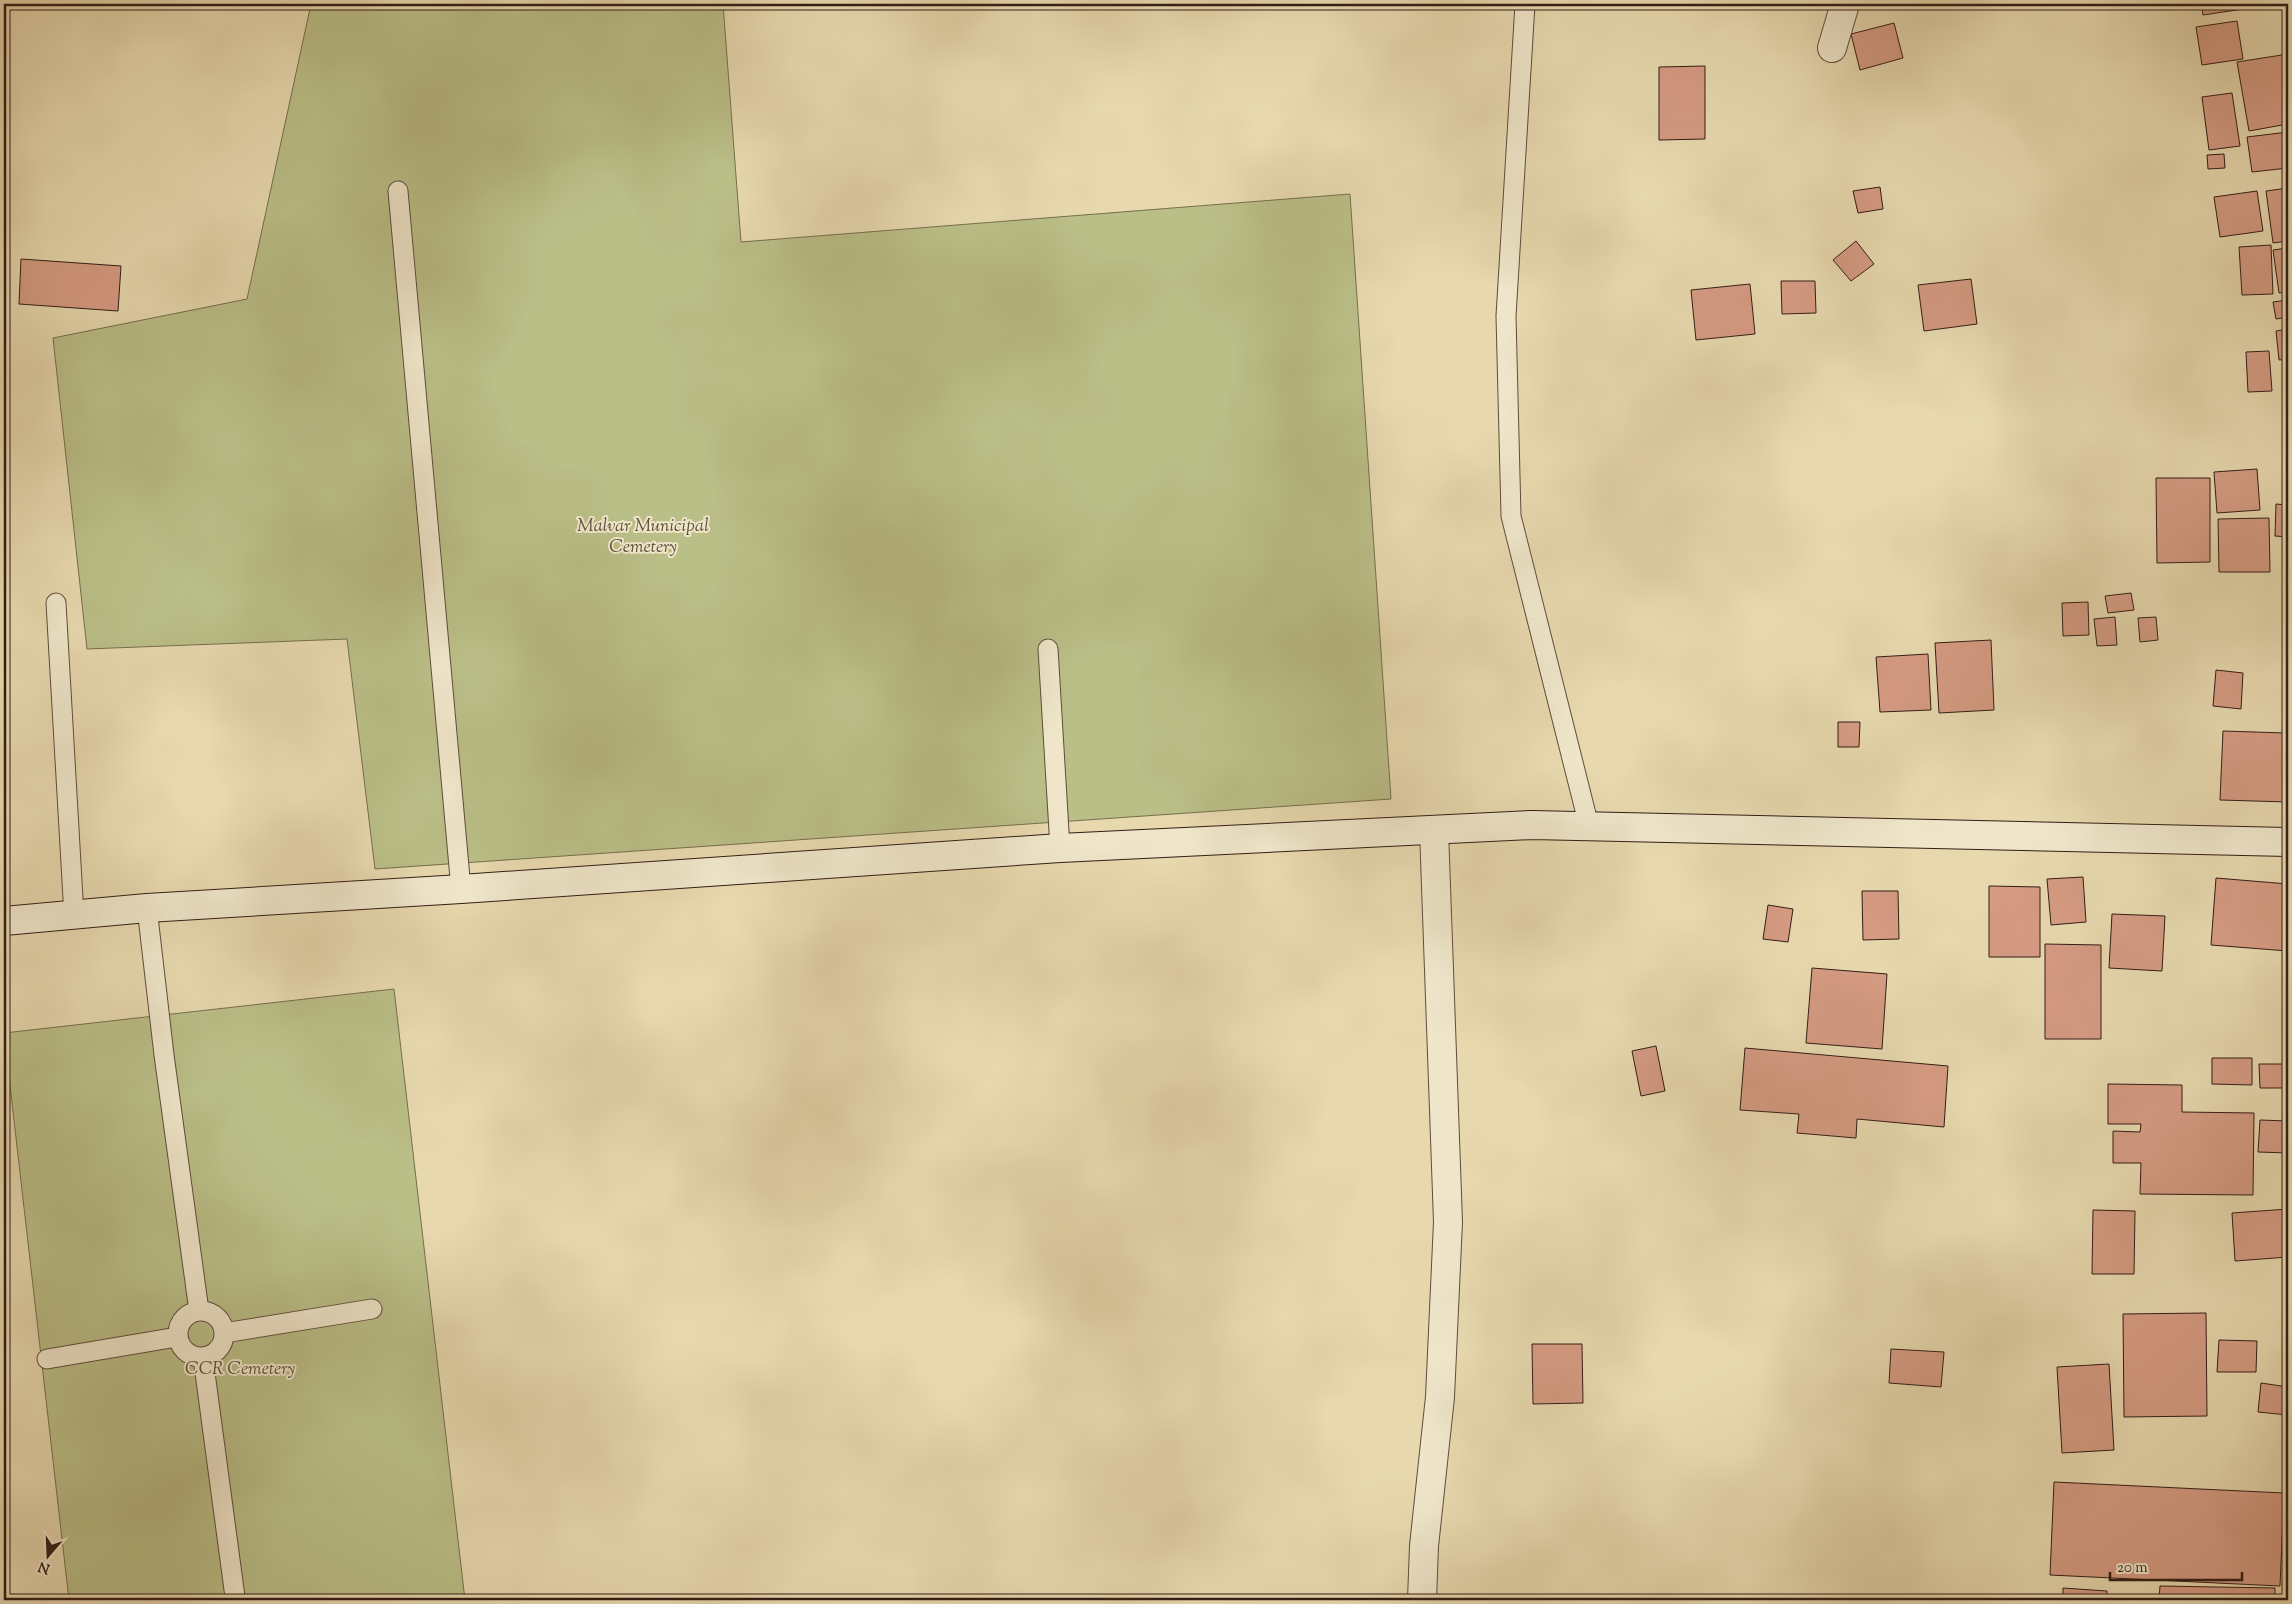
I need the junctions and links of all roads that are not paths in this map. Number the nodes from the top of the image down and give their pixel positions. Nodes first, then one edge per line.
1 (1525, 4) edge
2 (1845, 4) edge
3 (1832, 48) dead end
4 (398, 191) dead end
5 (56, 603) dead end
6 (1048, 649) dead end
7 (1589, 826) junction
8 (1434, 830) junction
9 (2288, 842) edge
10 (1060, 848) junction
11 (461, 889) junction
12 (147, 908) junction
13 (74, 916) junction
14 (4, 921) edge
15 (372, 1309) dead end
16 (199, 1311) junction
17 (224, 1332) junction
18 (177, 1337) junction
19 (203, 1358) junction
20 (47, 1360) dead end
21 (235, 1597) dead end
22 (1422, 1600) edge

1 - 7 lane
2 - 3 street
4 - 11 lane
5 - 13 lane
6 - 10 lane
7 - 8 street
7 - 9 street
8 - 10 street
8 - 22 street
10 - 11 street
11 - 12 street
12 - 13 street
12 - 16 lane
13 - 14 street
15 - 17 lane
16 - 17 lane
16 - 18 lane
17 - 19 lane
18 - 19 lane
18 - 20 lane
19 - 21 lane

